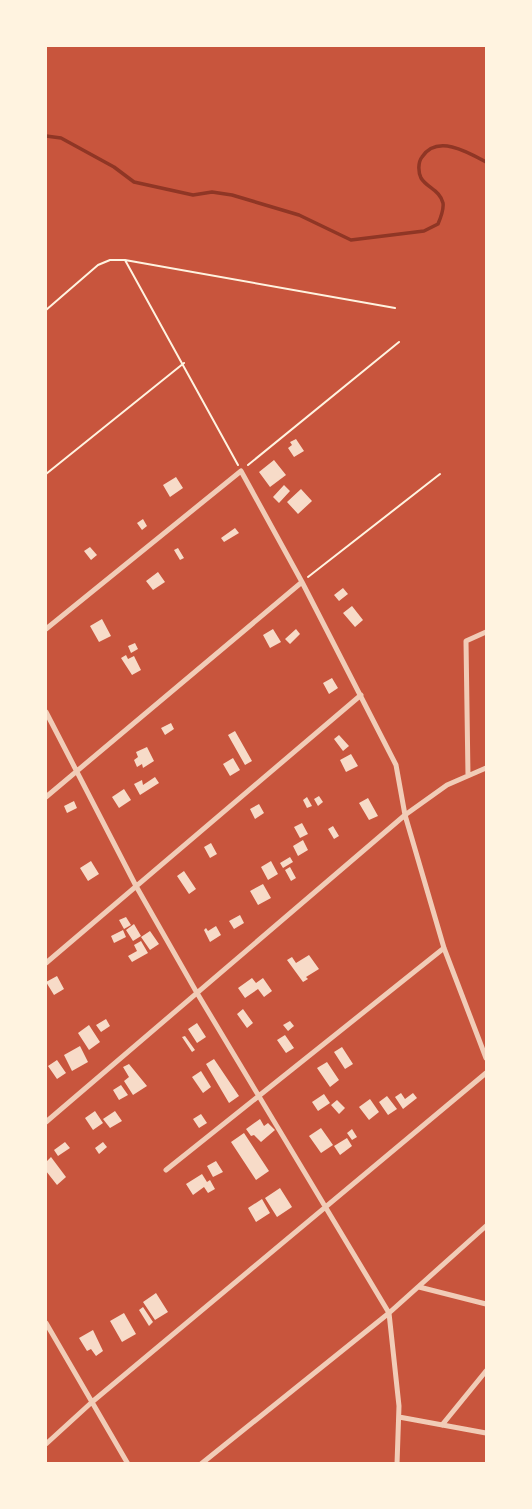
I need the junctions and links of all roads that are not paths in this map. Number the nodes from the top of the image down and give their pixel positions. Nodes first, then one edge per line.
1 (302, 582) junction
2 (46, 629) edge
3 (486, 632) edge
4 (361, 695) junction
5 (46, 712) edge
6 (486, 768) edge
7 (76, 771) junction
8 (468, 776) junction
9 (46, 797) edge
10 (405, 815) junction
11 (136, 886) junction
12 (443, 948) junction
13 (46, 963) edge
14 (197, 993) junction
15 (486, 1058) edge
16 (486, 1073) edge
17 (258, 1096) junction
18 (46, 1122) edge
19 (166, 1170) dead end
20 (324, 1208) junction
21 (486, 1226) edge
22 (419, 1287) junction
23 (486, 1304) edge
24 (390, 1314) junction
25 (46, 1323) edge
26 (486, 1371) edge
27 (92, 1402) junction
28 (399, 1417) junction
29 (442, 1425) junction
30 (486, 1433) edge
31 (46, 1444) edge
32 (128, 1464) edge
33 (201, 1464) edge
34 (397, 1464) edge

1 - 2 street
1 - 4 street
1 - 7 street
3 - 8 street
4 - 10 street
4 - 11 street
5 - 7 street
6 - 8 street
7 - 9 street
7 - 11 street
8 - 10 street
10 - 12 street
10 - 14 street
11 - 13 street
11 - 14 street
12 - 15 street
12 - 17 street
14 - 17 street
14 - 18 street
16 - 20 street
17 - 19 street
17 - 20 street
20 - 24 street
20 - 27 street
21 - 22 street
22 - 23 street
22 - 24 street
24 - 28 street
24 - 33 street
25 - 27 street
26 - 29 street
27 - 31 street
27 - 32 street
28 - 29 street
28 - 34 street
29 - 30 street

